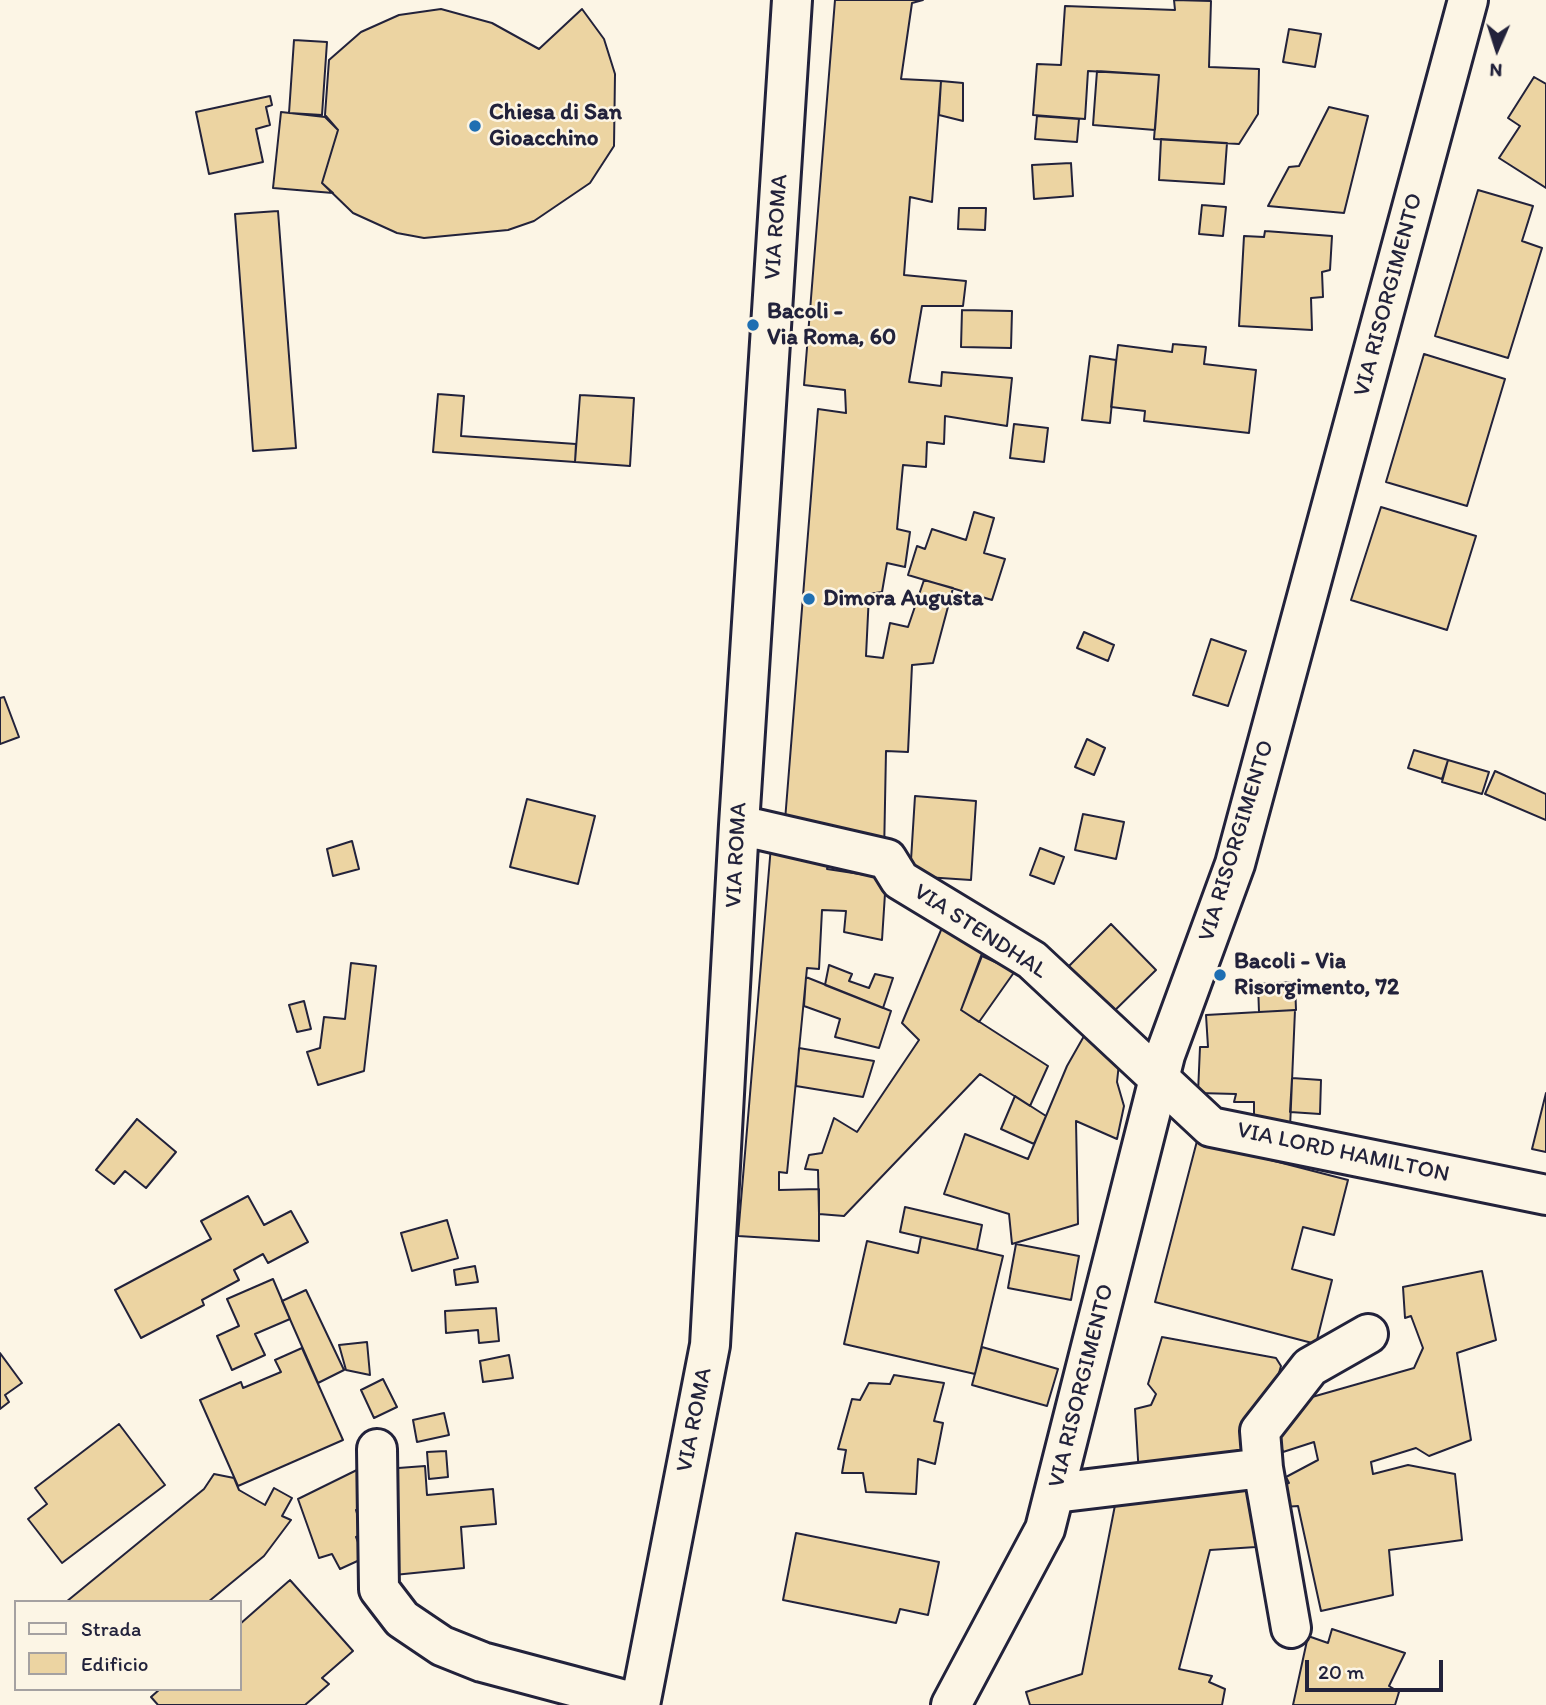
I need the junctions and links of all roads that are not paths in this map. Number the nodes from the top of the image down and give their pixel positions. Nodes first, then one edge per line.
1 (792, 0) edge
2 (1468, 0) edge
3 (739, 825) junction
4 (1160, 1076) junction
5 (1546, 1195) edge
6 (1368, 1334) dead end
7 (377, 1449) dead end
8 (1263, 1468) junction
9 (1055, 1493) junction
10 (1291, 1628) dead end
11 (640, 1704) edge
12 (951, 1705) edge

1 - 3 street, VIA ROMA
2 - 4 street, VIA RISORGIMENTO
3 - 4 street, VIA STENDHAL
3 - 11 street, VIA ROMA
4 - 5 street, VIA LORD HAMILTON
4 - 9 street, VIA RISORGIMENTO
6 - 8 street
7 - 11 street
8 - 9 street
8 - 10 street
9 - 12 street, VIA RISORGIMENTO

